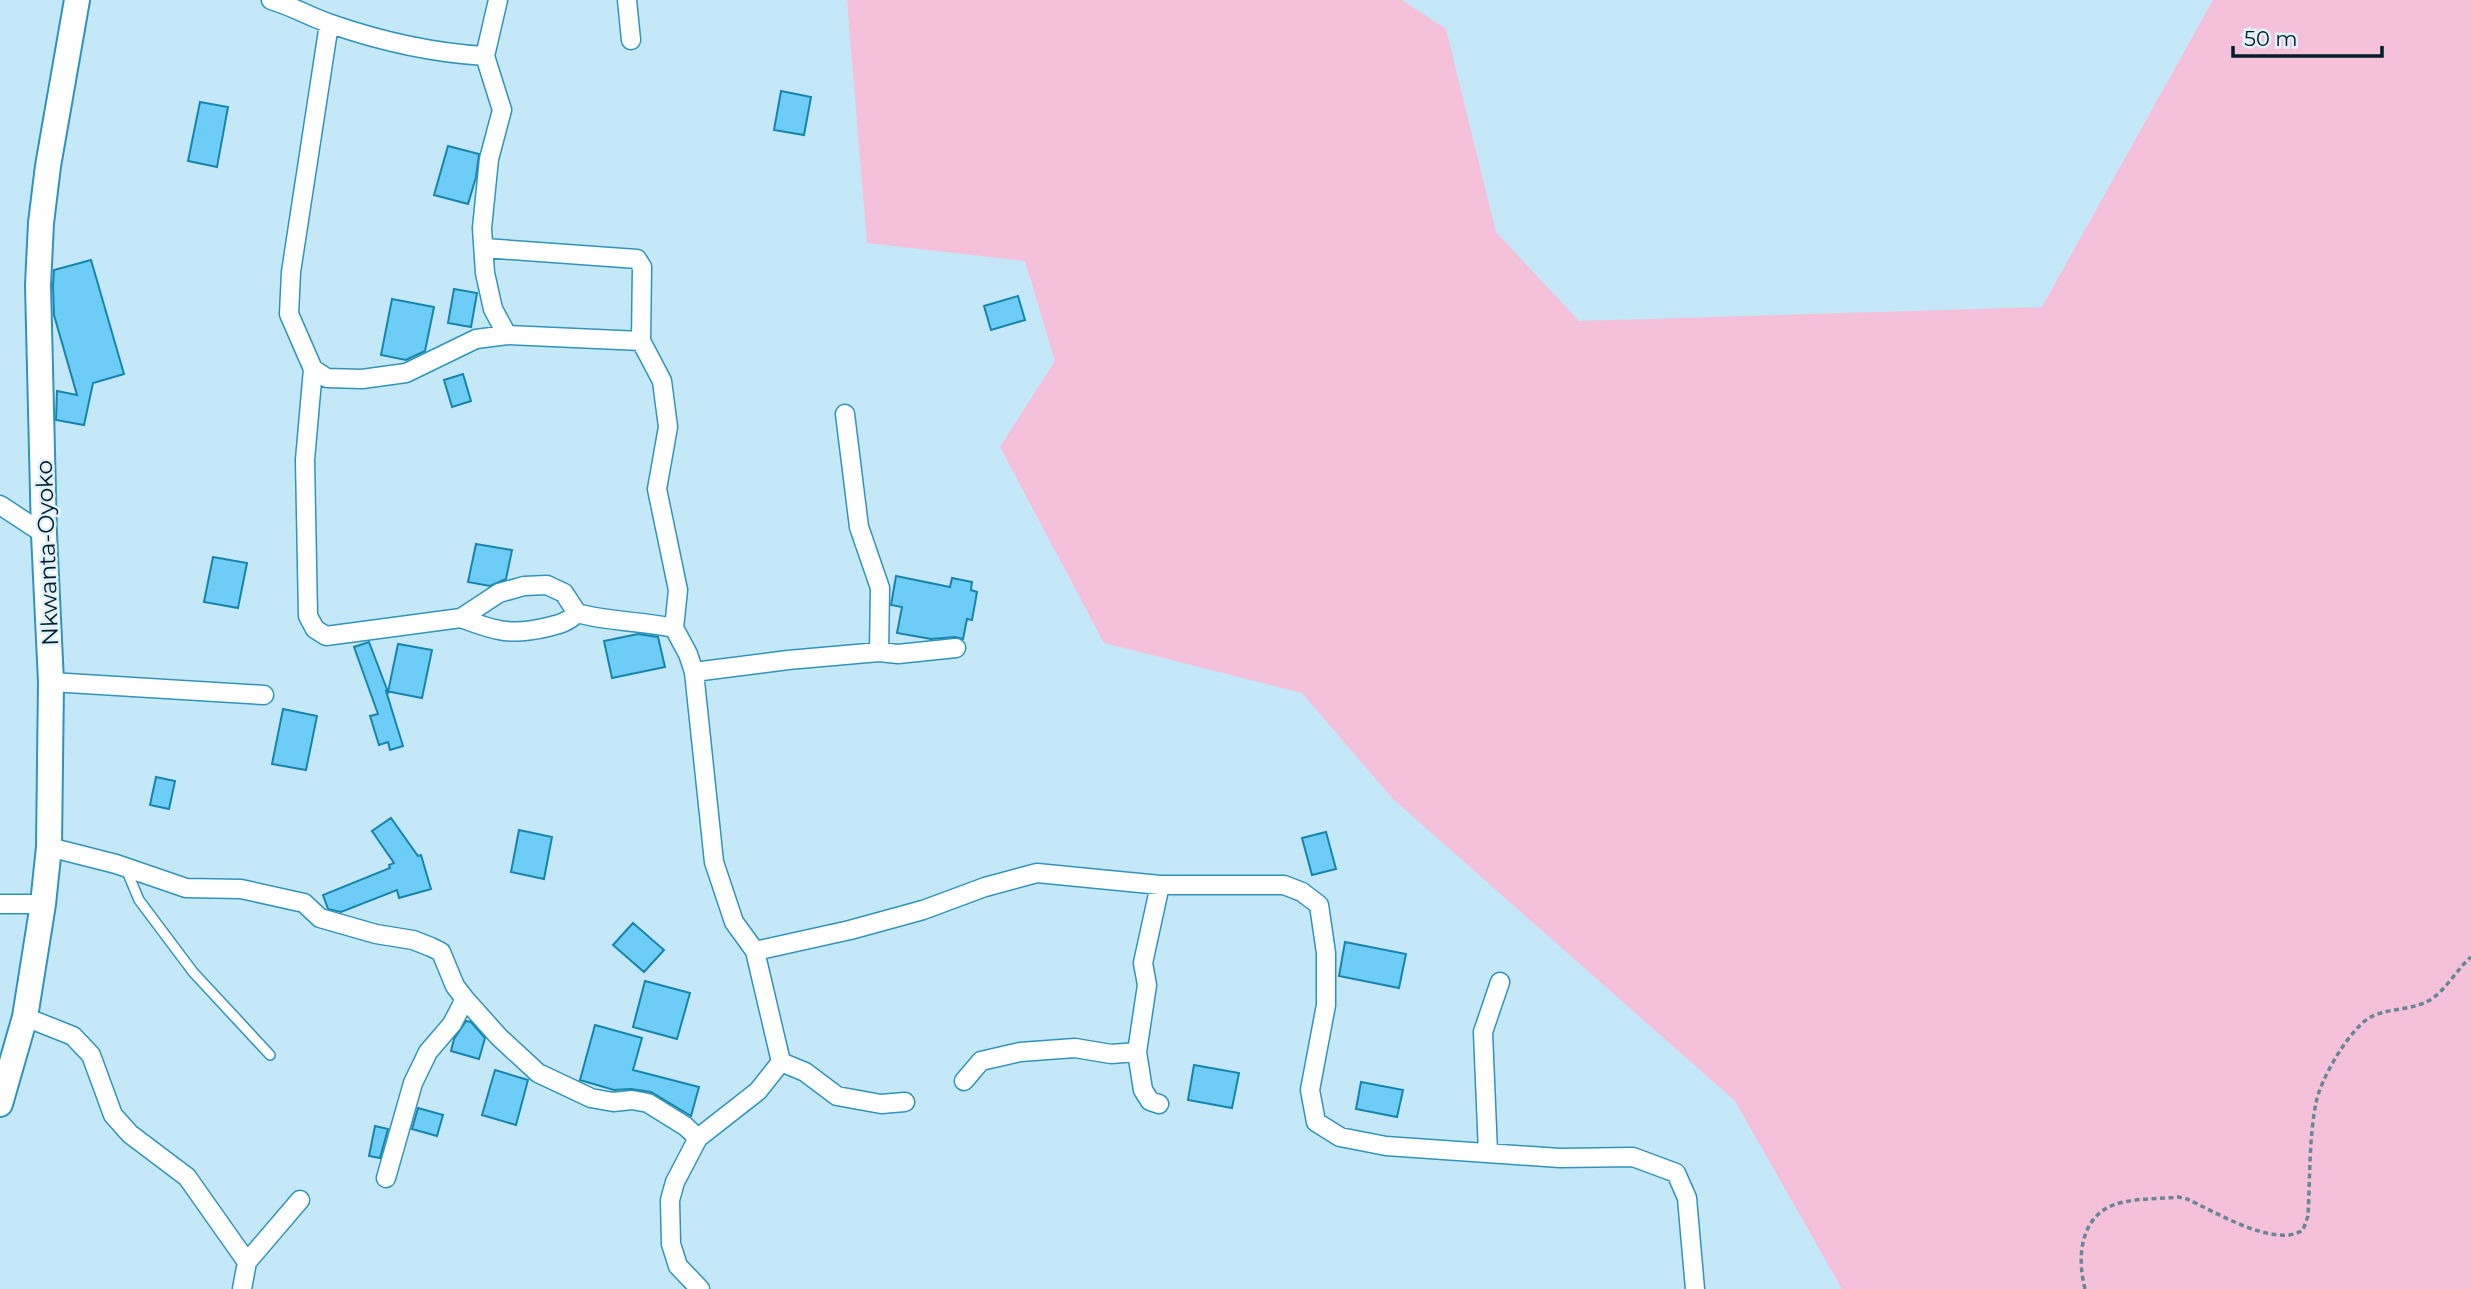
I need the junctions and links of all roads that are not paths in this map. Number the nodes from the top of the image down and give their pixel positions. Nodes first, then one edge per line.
1 (77, 0) edge
2 (271, 0) edge
3 (498, 0) edge
4 (627, 0) edge
5 (329, 24) junction
6 (631, 40) dead end
7 (485, 57) junction
8 (484, 248) junction
9 (507, 335) junction
10 (641, 341) junction
11 (313, 369) junction
12 (845, 414) dead end
13 (0, 505) edge
14 (44, 534) junction
15 (577, 613) junction
16 (461, 618) junction
17 (674, 628) junction
18 (956, 648) dead end
19 (879, 652) junction
20 (694, 673) junction
21 (51, 682) junction
22 (264, 695) dead end
23 (49, 847) junction
24 (126, 867) junction
25 (1160, 885) junction
26 (0, 904) edge
27 (43, 904) junction
28 (755, 951) junction
29 (1500, 982) dead end
30 (465, 999) junction
31 (25, 1017) junction
32 (1137, 1052) junction
33 (270, 1055) dead end
34 (781, 1062) junction
35 (964, 1081) dead end
36 (905, 1101) dead end
37 (0, 1104) edge
38 (1159, 1104) dead end
39 (698, 1138) junction
40 (1488, 1153) junction
41 (386, 1178) dead end
42 (300, 1200) dead end
43 (247, 1262) junction
44 (242, 1289) edge
45 (700, 1289) edge
46 (1695, 1289) edge

1 - 14 street, Nkwanta-Oyoko
2 - 5 street
3 - 7 street
4 - 6 street
5 - 7 street
5 - 11 street
7 - 8 street
8 - 9 street
8 - 10 street
9 - 10 street
9 - 11 street
10 - 17 street
11 - 16 street
12 - 19 street
13 - 14 street
14 - 21 street, Nkwanta-Oyoko
15 - 16 street
15 - 16 street
15 - 17 street
17 - 20 street
18 - 19 street
19 - 20 street
20 - 28 street
21 - 22 street
21 - 23 street, Nkwanta-Oyoko
23 - 24 street
23 - 27 street, Nkwanta-Oyoko
24 - 30 street
24 - 33 lane
25 - 28 street
25 - 32 street
25 - 40 street
26 - 27 street
27 - 31 street, Nkwanta-Oyoko
28 - 34 street
29 - 40 street
30 - 39 street
30 - 41 street
31 - 37 street, Nkwanta-Oyoko
31 - 43 street
32 - 35 street
32 - 38 street
34 - 36 street
34 - 39 street
39 - 45 street
40 - 46 street
42 - 43 street
43 - 44 street

